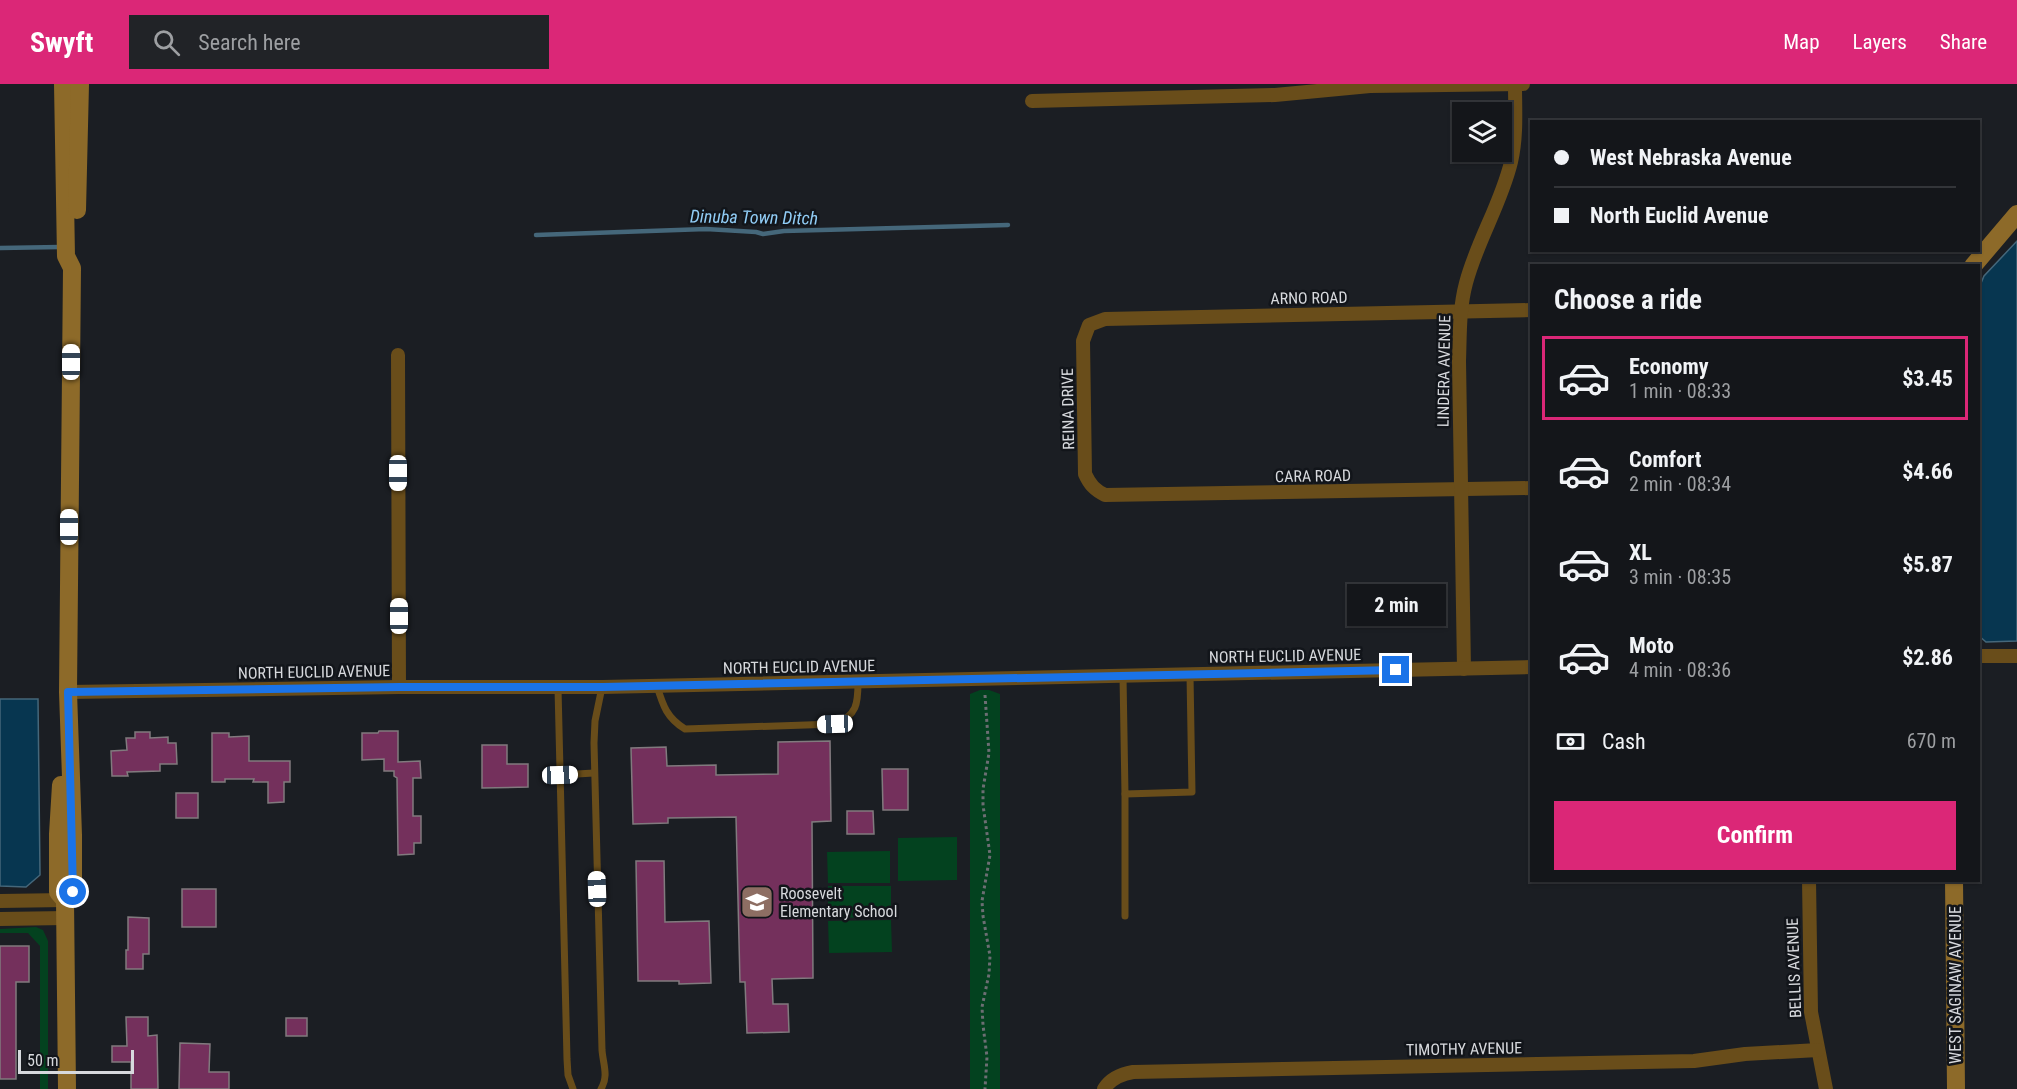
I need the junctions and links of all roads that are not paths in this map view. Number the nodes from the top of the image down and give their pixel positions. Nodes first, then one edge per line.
1 (63, 84) edge
2 (80, 84) edge
3 (1515, 84) edge
4 (1523, 84) edge
5 (1032, 101) dead end
6 (2017, 214) edge
7 (1975, 264) edge
8 (72, 268) junction
9 (1530, 310) edge
10 (1461, 312) junction
11 (1089, 325) joint
12 (398, 355) dead end
13 (1530, 488) edge
14 (1460, 490) junction
15 (1096, 491) joint
16 (1980, 656) edge
17 (2017, 656) edge
18 (1530, 667) edge
19 (1464, 669) junction
20 (1190, 675) junction
21 (1124, 676) junction
22 (858, 682) junction
23 (657, 686) junction
24 (399, 687) junction
25 (603, 687) junction
26 (558, 688) junction
27 (68, 692) junction
28 (594, 773) junction
29 (560, 775) junction
30 (1125, 794) junction
31 (1809, 882) edge
32 (1954, 882) edge
33 (0, 901) edge
34 (66, 909) junction
35 (1125, 916) dead end
36 (0, 919) edge
37 (1818, 1050) junction
38 (1108, 1084) edge
39 (67, 1089) edge
40 (573, 1089) edge
41 (601, 1089) edge
42 (1826, 1089) edge
43 (1956, 1089) edge

1 - 8 street
2 - 8 street
3 - 4 street
3 - 5 street
3 - 10 street, LINDERA AVENUE
6 - 7 street
8 - 27 street
9 - 10 street, ARNO ROAD
10 - 11 street, ARNO ROAD
10 - 14 street, LINDERA AVENUE
11 - 15 street, REINA DRIVE
12 - 24 street
13 - 14 street, CARA ROAD
14 - 15 street, CARA ROAD
14 - 19 street, LINDERA AVENUE
16 - 17 street
18 - 19 street, NORTH EUCLID AVENUE
19 - 20 street, NORTH EUCLID AVENUE
20 - 21 street, NORTH EUCLID AVENUE
20 - 30 lane
21 - 22 street, NORTH EUCLID AVENUE
21 - 30 lane
22 - 23 street, NORTH EUCLID AVENUE
22 - 23 lane
23 - 25 street, NORTH EUCLID AVENUE
24 - 26 street, NORTH EUCLID AVENUE
24 - 27 street, NORTH EUCLID AVENUE
25 - 26 street, NORTH EUCLID AVENUE
25 - 28 lane
26 - 29 lane
27 - 34 street
28 - 29 lane
28 - 41 lane
29 - 40 lane
30 - 35 lane
31 - 37 street, BELLIS AVENUE
32 - 43 street, WEST SAGINAW AVENUE
33 - 34 street
34 - 36 street
34 - 39 street
37 - 38 street, TIMOTHY AVENUE
37 - 42 street, BELLIS AVENUE

